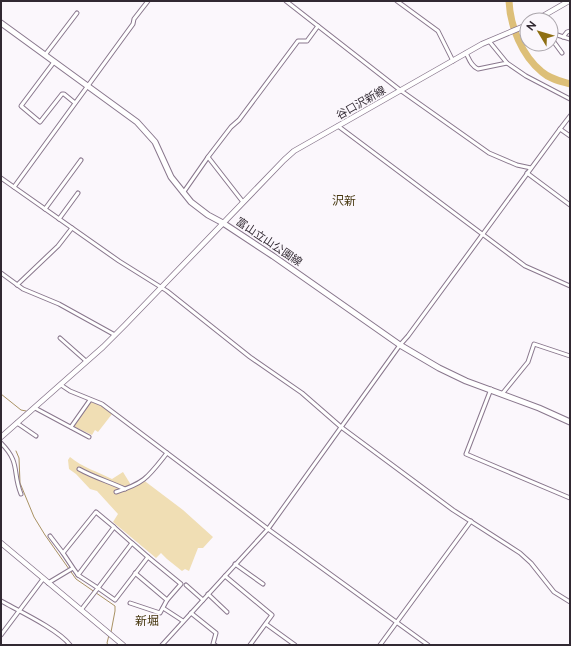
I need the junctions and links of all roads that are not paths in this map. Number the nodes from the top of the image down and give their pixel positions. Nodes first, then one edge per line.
1 (148, 1) edge
2 (286, 1) edge
3 (397, 1) edge
4 (569, 3) edge
5 (553, 12) edge
6 (77, 13) dead end
7 (1, 23) edge
8 (318, 26) junction
9 (519, 28) edge
10 (570, 30) edge
11 (559, 36) edge
12 (563, 37) junction
13 (570, 39) edge
14 (489, 41) junction
15 (559, 49) edge
16 (466, 53) junction
17 (562, 53) dead end
18 (45, 55) junction
19 (453, 61) junction
20 (54, 62) junction
21 (507, 62) junction
22 (87, 86) junction
23 (400, 90) junction
24 (570, 99) edge
25 (75, 103) junction
26 (570, 116) edge
27 (338, 126) junction
28 (560, 129) junction
29 (570, 136) edge
30 (208, 157) junction
31 (81, 160) dead end
32 (531, 168) junction
33 (527, 173) junction
34 (1, 178) edge
35 (14, 187) junction
36 (78, 193) dead end
37 (183, 193) junction
38 (243, 202) junction
39 (570, 204) edge
40 (45, 209) junction
41 (59, 219) junction
42 (223, 223) junction
43 (72, 228) junction
44 (482, 235) junction
45 (1, 273) edge
46 (17, 284) junction
47 (570, 286) edge
48 (161, 288) junction
49 (115, 335) junction
50 (60, 338) dead end
51 (400, 345) junction
52 (570, 356) edge
53 (86, 361) junction
54 (61, 385) junction
55 (491, 390) junction
56 (502, 394) junction
57 (90, 400) junction
58 (35, 408) junction
59 (570, 422) edge
60 (17, 423) junction
61 (71, 427) junction
62 (341, 427) junction
63 (36, 436) dead end
64 (1, 437) edge
65 (89, 437) dead end
66 (1, 443) edge
67 (166, 453) junction
68 (79, 469) dead end
69 (126, 489) junction
70 (116, 492) dead end
71 (21, 494) dead end
72 (570, 498) edge
73 (471, 521) junction
74 (114, 527) junction
75 (268, 529) junction
76 (50, 536) dead end
77 (1, 543) edge
78 (132, 543) junction
79 (63, 553) junction
80 (148, 557) junction
81 (235, 564) junction
82 (73, 568) junction
83 (136, 573) junction
84 (78, 575) junction
85 (225, 576) junction
86 (45, 581) junction
87 (263, 584) dead end
88 (186, 585) dead end
89 (98, 588) junction
90 (208, 594) junction
91 (167, 600) junction
92 (203, 600) junction
93 (1, 601) edge
94 (570, 602) edge
95 (130, 603) dead end
96 (163, 608) junction
97 (81, 610) junction
98 (19, 611) junction
99 (227, 612) dead end
100 (191, 613) junction
101 (183, 621) junction
102 (397, 622) junction
103 (266, 624) junction
104 (1, 635) edge
105 (70, 645) edge
106 (122, 645) edge
107 (162, 645) edge
108 (215, 645) edge
109 (250, 645) edge
110 (295, 645) edge
111 (380, 645) edge
112 (428, 645) edge

1 - 22 street
2 - 8 street
3 - 19 street
4 - 5 street
6 - 18 street
7 - 18 main road, 富山立山公園線
8 - 23 street
8 - 30 street
9 - 14 street, 谷口沢新線
10 - 12 street
11 - 12 street
12 - 13 street
14 - 16 street, 谷口沢新線
14 - 21 street
15 - 17 street
16 - 19 street, 谷口沢新線
16 - 21 street
18 - 20 main road, 富山立山公園線
19 - 23 street, 谷口沢新線
20 - 22 main road, 富山立山公園線
20 - 25 street
21 - 24 street
22 - 25 street
22 - 37 main road, 富山立山公園線
23 - 27 street, 谷口沢新線
23 - 32 street
25 - 35 street
26 - 28 street
27 - 38 street, 谷口沢新線
27 - 44 street
28 - 29 street
28 - 32 street
30 - 37 street
30 - 38 street
31 - 40 street
32 - 33 street
33 - 39 street
33 - 44 street
34 - 35 street
35 - 40 street
36 - 41 street
37 - 42 main road, 富山立山公園線
38 - 42 street, 谷口沢新線
40 - 41 street
41 - 43 street
42 - 48 street, 谷口沢新線
42 - 51 main road, 富山立山公園線
43 - 46 street
43 - 48 street
44 - 47 street
44 - 51 street
45 - 46 street
46 - 49 street
48 - 49 street, 谷口沢新線
48 - 62 street
49 - 53 street, 谷口沢新線
50 - 53 street
51 - 55 main road, 富山立山公園線
51 - 62 street
52 - 56 street
53 - 54 street, 谷口沢新線
54 - 57 street
54 - 58 street, 谷口沢新線
55 - 56 main road, 富山立山公園線
55 - 72 street
56 - 59 main road, 富山立山公園線
57 - 61 street
57 - 67 street
58 - 60 street, 谷口沢新線
58 - 61 street
60 - 63 street
60 - 64 street, 谷口沢新線
61 - 65 street
62 - 73 street
62 - 75 street
66 - 71 street
67 - 69 street
67 - 75 street
68 - 69 street
69 - 70 street
73 - 94 street
73 - 102 street
74 - 78 street
74 - 79 street
74 - 84 street
75 - 81 street
75 - 102 street
76 - 79 street
77 - 86 street
78 - 80 street
78 - 89 street
79 - 82 street
80 - 83 street
80 - 91 street
81 - 85 street
81 - 87 street
82 - 84 street
82 - 86 street
83 - 89 street
83 - 91 street
84 - 89 street
85 - 90 street
85 - 103 street
86 - 97 street
86 - 98 street
88 - 92 street
89 - 97 street
90 - 92 street
90 - 99 street
91 - 96 street
92 - 100 street
93 - 98 street
95 - 96 street
96 - 101 street
97 - 106 street
98 - 104 street
98 - 105 street
100 - 101 street
100 - 108 street
101 - 107 street
102 - 111 street
102 - 112 street
103 - 109 street
103 - 110 street

